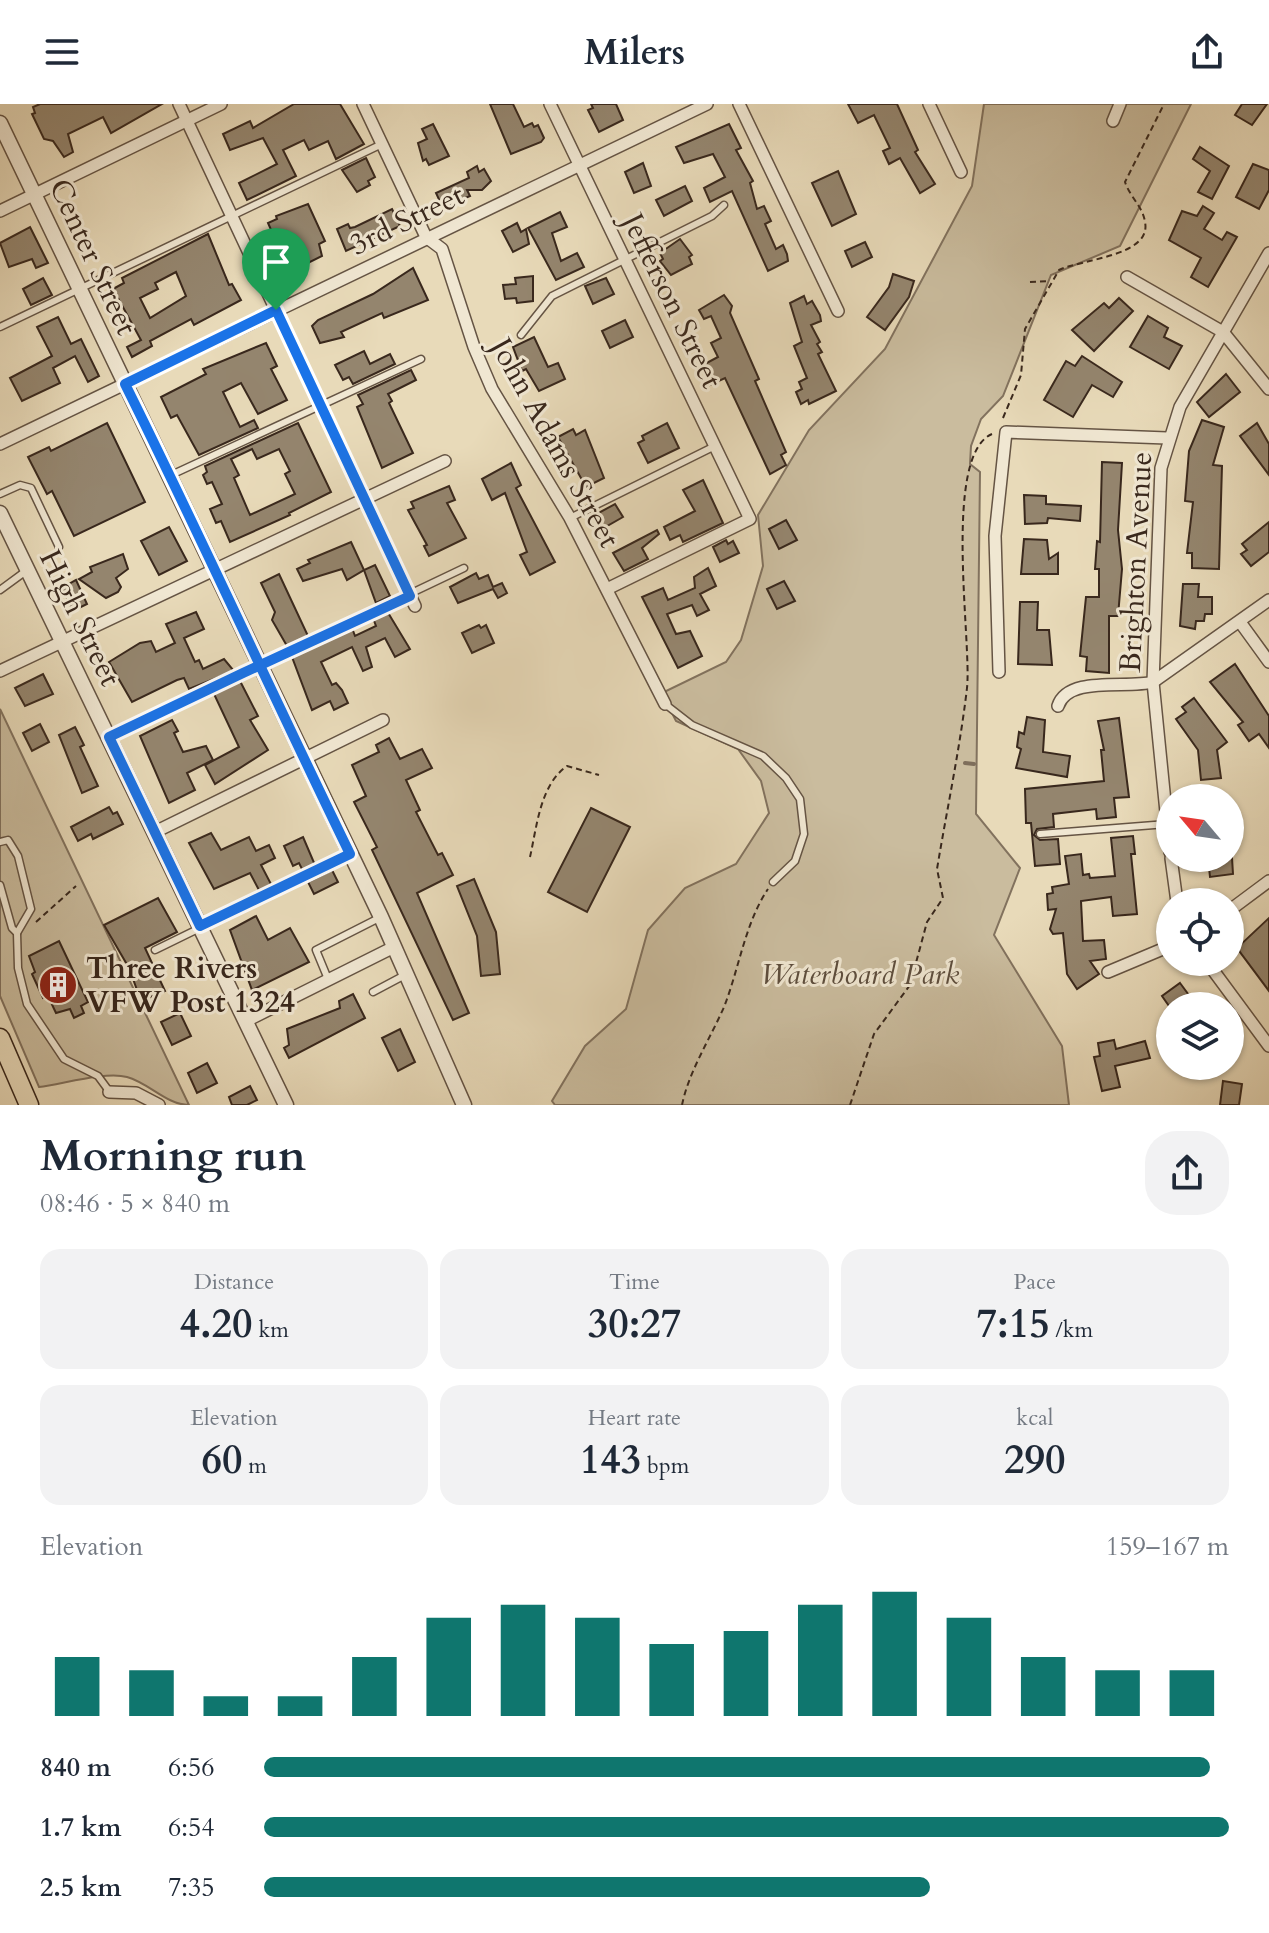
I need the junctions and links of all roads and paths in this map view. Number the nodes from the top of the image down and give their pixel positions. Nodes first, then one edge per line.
1 (179, 104) edge
2 (221, 104) edge
3 (363, 104) edge
4 (550, 104) edge
5 (707, 104) edge
6 (739, 104) edge
7 (929, 104) edge
8 (1120, 104) edge
9 (1164, 104) edge
10 (186, 121) junction
11 (1113, 121) dead end
12 (0, 123) edge
13 (382, 144) junction
14 (579, 164) junction
15 (961, 172) dead end
16 (35, 194) junction
17 (724, 205) dead end
18 (0, 211) edge
19 (232, 217) junction
20 (426, 237) junction
21 (1269, 253) edge
22 (626, 261) junction
23 (1127, 277) dead end
24 (1052, 281) junction
25 (1030, 282) dead end
26 (79, 289) junction
27 (276, 310) junction
28 (838, 311) dead end
29 (0, 327) edge
30 (1223, 332) junction
31 (521, 335) dead end
32 (421, 359) dead end
33 (125, 384) junction
34 (1269, 389) edge
35 (321, 406) junction
36 (1002, 432) junction
37 (1167, 438) junction
38 (0, 444) edge
39 (715, 446) junction
40 (445, 461) dead end
41 (169, 476) junction
42 (0, 494) edge
43 (366, 501) junction
44 (0, 513) edge
45 (570, 518) junction
46 (59, 547) dead end
47 (464, 568) dead end
48 (28, 569) junction
49 (215, 572) junction
50 (607, 589) junction
51 (0, 590) edge
52 (1269, 600) edge
53 (413, 601) junction
54 (1240, 622) junction
55 (63, 641) junction
56 (1269, 662) edge
57 (260, 665) junction
58 (0, 671) edge
59 (999, 672) dead end
60 (1153, 682) junction
61 (665, 704) joint
62 (1058, 706) dead end
63 (383, 720) dead end
64 (109, 737) junction
65 (304, 760) junction
66 (599, 775) dead end
67 (1163, 784) edge
68 (1156, 825) edge
69 (155, 832) junction
70 (1040, 834) dead end
71 (0, 842) edge
72 (350, 854) junction
73 (530, 857) dead end
74 (1269, 881) edge
75 (773, 882) joint
76 (0, 885) edge
77 (76, 886) dead end
78 (1244, 900) edge
79 (381, 917) junction
80 (38, 922) dead end
81 (200, 926) junction
82 (17, 933) junction
83 (394, 947) junction
84 (155, 950) dead end
85 (1156, 952) edge
86 (1108, 972) dead end
87 (407, 974) junction
88 (1217, 976) edge
89 (328, 979) junction
90 (373, 992) dead end
91 (246, 1021) junction
92 (0, 1038) edge
93 (1269, 1046) edge
94 (109, 1092) joint
95 (29, 1105) edge
96 (159, 1105) edge
97 (286, 1105) edge
98 (464, 1105) edge
99 (682, 1105) edge
100 (850, 1105) edge

1 - 10 street
2 - 10 street
3 - 13 street, John Adams Street
4 - 14 street, Jefferson Street
5 - 14 street, 3rd Street
6 - 28 street
7 - 15 street
8 - 11 street
9 - 24 path
10 - 16 street
10 - 19 street
12 - 16 street, Center Street
13 - 19 lane
13 - 20 street, John Adams Street
14 - 20 street, 3rd Street
14 - 22 street, Jefferson Street
16 - 18 street
16 - 26 street, Center Street
17 - 22 lane
19 - 26 lane
19 - 27 street
20 - 27 street, 3rd Street
20 - 45 street, John Adams Street
21 - 30 street, Brighton Avenue
22 - 31 lane
22 - 39 street, Jefferson Street
23 - 30 street
24 - 25 path
24 - 36 path
26 - 29 lane
26 - 33 street, Center Street
27 - 33 street, 3rd Street
27 - 35 street
30 - 34 street
30 - 37 street, Brighton Avenue
32 - 35 lane
33 - 38 street, 3rd Street
33 - 41 street, Center Street
35 - 41 lane
35 - 43 street
36 - 37 street
36 - 59 street
36 - 100 path
37 - 60 street, Brighton Avenue
39 - 45 lane
39 - 50 street, Jefferson Street
40 - 43 street
41 - 49 street, Center Street
42 - 46 lane
43 - 49 street
43 - 53 street
44 - 48 street, High Street
45 - 50 street, John Adams Street
47 - 53 lane
48 - 51 lane
48 - 55 street, High Street
49 - 55 street
49 - 57 street, Center Street
50 - 61 street, John Adams Street
52 - 54 street
53 - 57 lane
54 - 56 street
54 - 60 street
55 - 58 street
55 - 64 street, High Street
57 - 64 lane
57 - 65 street, Center Street
60 - 62 street
60 - 67 street, Brighton Avenue
61 - 75 lane
63 - 65 street
64 - 69 street, High Street
65 - 69 street
65 - 72 street, Center Street
66 - 73 path
68 - 70 lane
69 - 81 street, High Street
71 - 82 lane
72 - 79 street, Center Street
72 - 81 lane
74 - 78 street
75 - 99 path
76 - 82 lane
77 - 80 path
79 - 83 street, Center Street
79 - 89 lane
81 - 84 lane
81 - 91 street, High Street
82 - 94 lane
83 - 87 street, Center Street
83 - 89 street
85 - 86 street
87 - 90 lane
87 - 98 street, Center Street
88 - 93 street
89 - 91 street
91 - 97 street, High Street
92 - 95 highway
94 - 96 street

